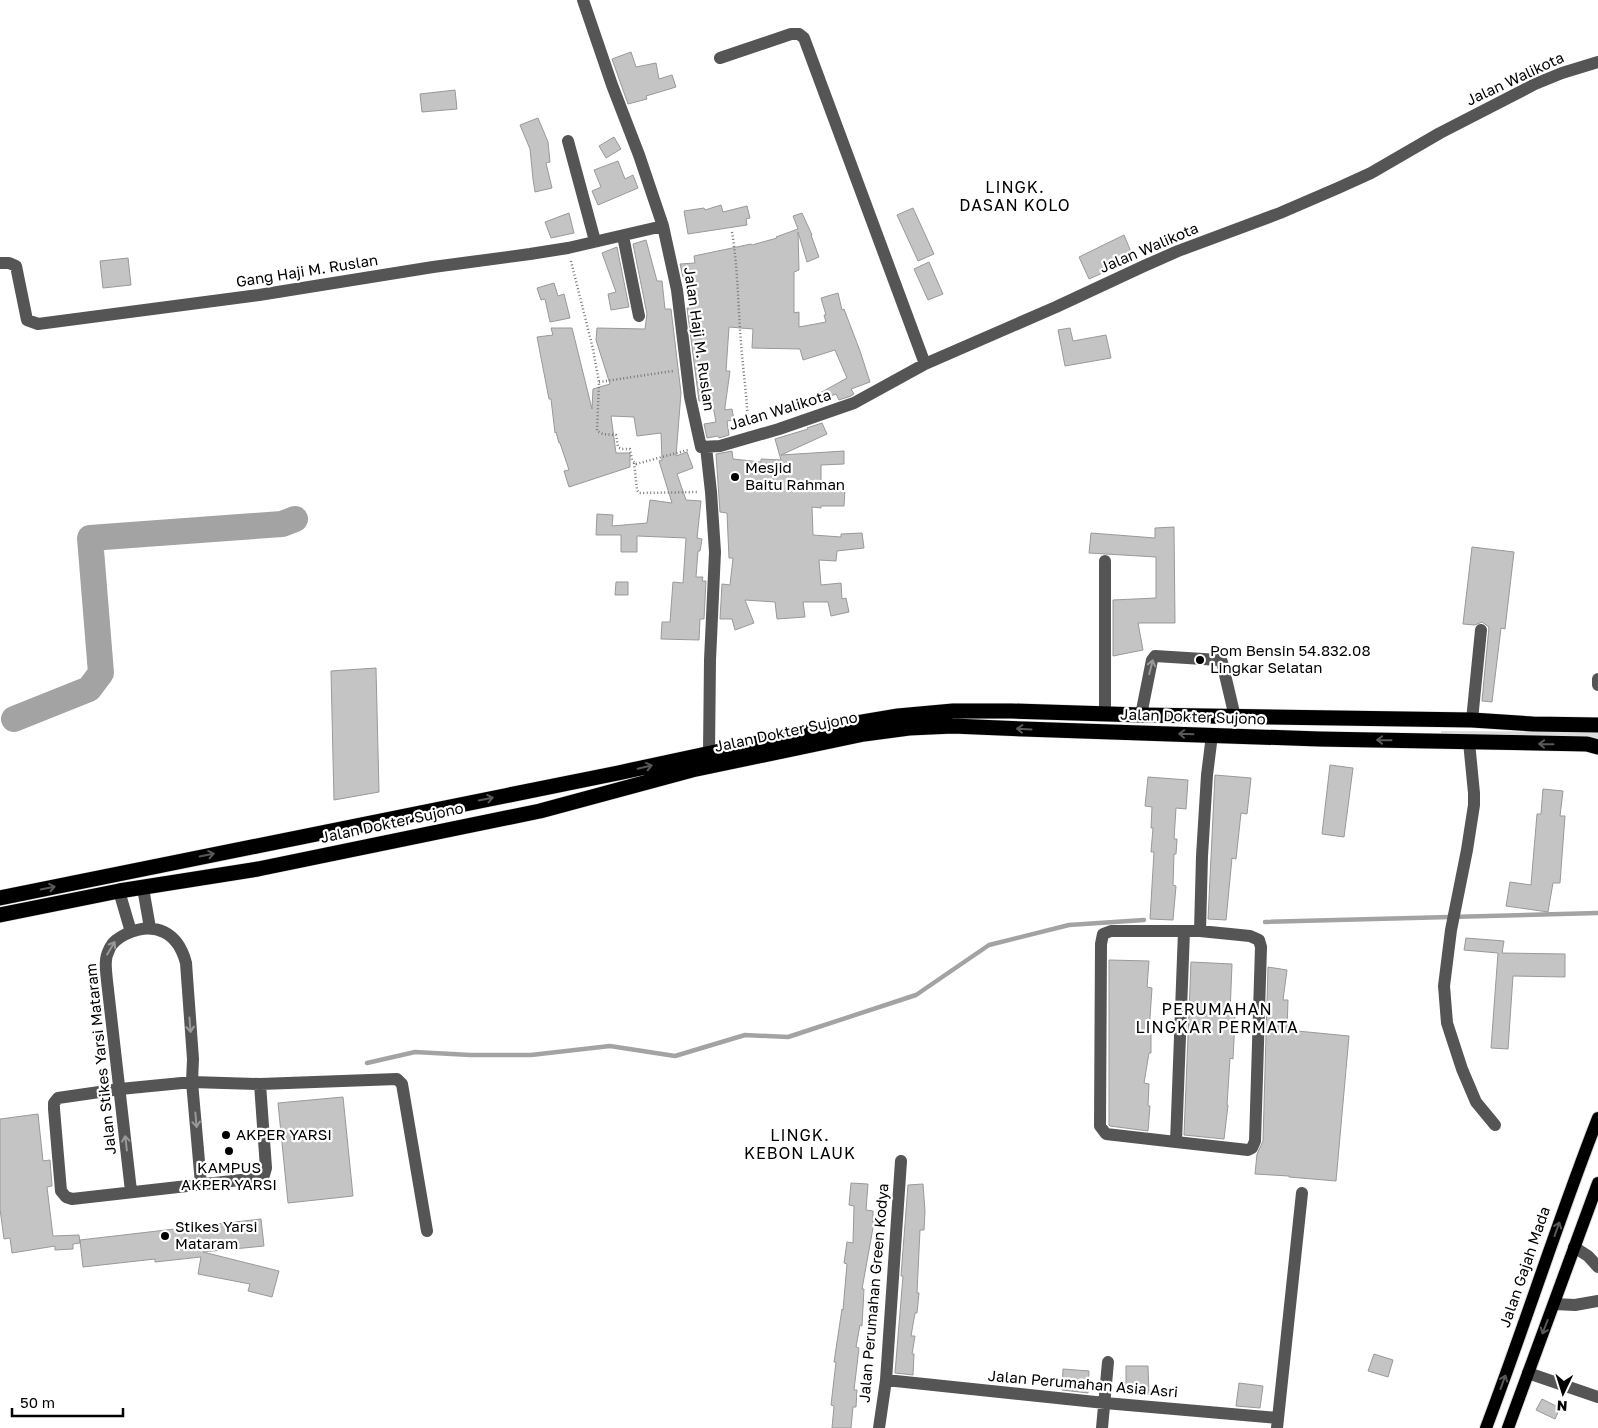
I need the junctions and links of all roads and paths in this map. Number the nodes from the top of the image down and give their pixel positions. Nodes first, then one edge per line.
1 (583, 0) edge
2 (720, 58) dead end
3 (1598, 62) edge
4 (568, 141) dead end
5 (663, 226) junction
6 (732, 232) dead end
7 (623, 236) junction
8 (595, 241) junction
9 (568, 248) junction
10 (0, 263) edge
11 (639, 316) dead end
12 (925, 364) junction
13 (687, 370) junction
14 (599, 382) junction
15 (748, 438) junction
16 (703, 447) junction
17 (634, 463) junction
18 (711, 492) junction
19 (1105, 561) dead end
20 (1481, 630) dead end
21 (1598, 679) edge
22 (1598, 685) edge
23 (1105, 713) junction
24 (1141, 715) junction
25 (1236, 717) junction
26 (953, 718) junction
27 (1425, 720) junction
28 (1472, 720) junction
29 (1598, 725) edge
30 (1212, 734) junction
31 (1425, 741) junction
32 (1469, 742) junction
33 (1596, 746) edge
34 (709, 752) junction
35 (143, 888) junction
36 (119, 892) junction
37 (0, 898) edge
38 (0, 915) edge
39 (150, 928) junction
40 (1184, 931) junction
41 (1200, 931) junction
42 (131, 932) junction
43 (192, 1071) junction
44 (260, 1084) junction
45 (119, 1085) junction
46 (1598, 1118) edge
47 (1495, 1125) dead end
48 (1176, 1142) junction
49 (901, 1161) dead end
50 (1598, 1183) edge
51 (201, 1184) junction
52 (131, 1191) junction
53 (1302, 1193) dead end
54 (427, 1231) dead end
55 (1574, 1247) junction
56 (1598, 1267) edge
57 (1540, 1273) junction
58 (1562, 1280) junction
59 (1598, 1301) edge
60 (1554, 1304) junction
61 (1108, 1362) dead end
62 (1528, 1373) junction
63 (886, 1380) junction
64 (1598, 1397) edge
65 (1105, 1403) junction
66 (1277, 1423) edge
67 (879, 1428) edge
68 (1102, 1428) edge
69 (1486, 1428) edge
70 (1508, 1428) edge

1 - 5 street, Jalan Haji M. Ruslan
2 - 12 street
3 - 12 street, Jalan Walikota
4 - 8 street
5 - 7 street, Gang Haji M. Ruslan
5 - 13 street, Jalan Haji M. Ruslan
6 - 15 path
7 - 8 street, Gang Haji M. Ruslan
7 - 11 street
8 - 9 street, Gang Haji M. Ruslan
9 - 10 street, Gang Haji M. Ruslan
9 - 14 path
12 - 15 street, Jalan Walikota
13 - 14 path
13 - 16 street, Jalan Haji M. Ruslan
14 - 17 path
15 - 16 street, Jalan Walikota
16 - 17 path
16 - 18 street, Jalan Haji M. Ruslan
17 - 18 path
18 - 34 street, Jalan Haji M. Ruslan
19 - 23 street
20 - 28 street
21 - 22 street
23 - 24 highway
23 - 26 highway
24 - 25 highway
24 -> 25 street
25 - 27 highway
30 -> 26 highway, Jalan Dokter Sujono
26 - 34 highway
26 - 35 highway, Jalan Dokter Sujono
27 - 28 highway
27 - 31 highway
28 - 29 highway
31 -> 30 highway, Jalan Dokter Sujono
30 - 41 street
31 - 32 highway, Jalan Dokter Sujono
33 -> 32 highway, Jalan Dokter Sujono
32 - 47 street
37 -> 34 highway
35 - 36 highway, Jalan Dokter Sujono
35 - 39 street
36 - 38 highway, Jalan Dokter Sujono
36 - 42 street
39 - 42 street, Jalan Stikes Yarsi Mataram
39 -> 43 street
40 - 41 street
40 - 48 street
40 - 48 street
41 - 48 street
45 -> 42 street, Jalan Stikes Yarsi Mataram
43 - 44 street
43 - 45 street
43 -> 51 street
44 - 51 street
44 - 54 street
52 -> 45 street, Jalan Stikes Yarsi Mataram
45 - 52 street
57 -> 46 main road, Jalan Gajah Mada
49 - 63 street, Jalan Perumahan Green Kodya
50 - 55 main road
51 - 52 street
53 - 66 street
55 - 56 street
55 - 58 main road
57 - 58 main road
69 -> 57 main road, Jalan Gajah Mada
58 - 60 main road
59 - 60 street
60 -> 62 main road
61 - 65 street
62 - 64 street
62 - 70 main road
63 - 65 street, Jalan Perumahan Asia Asri
63 - 67 street, Jalan Perumahan Green Kodya
65 - 66 street, Jalan Perumahan Asia Asri
65 - 68 street

